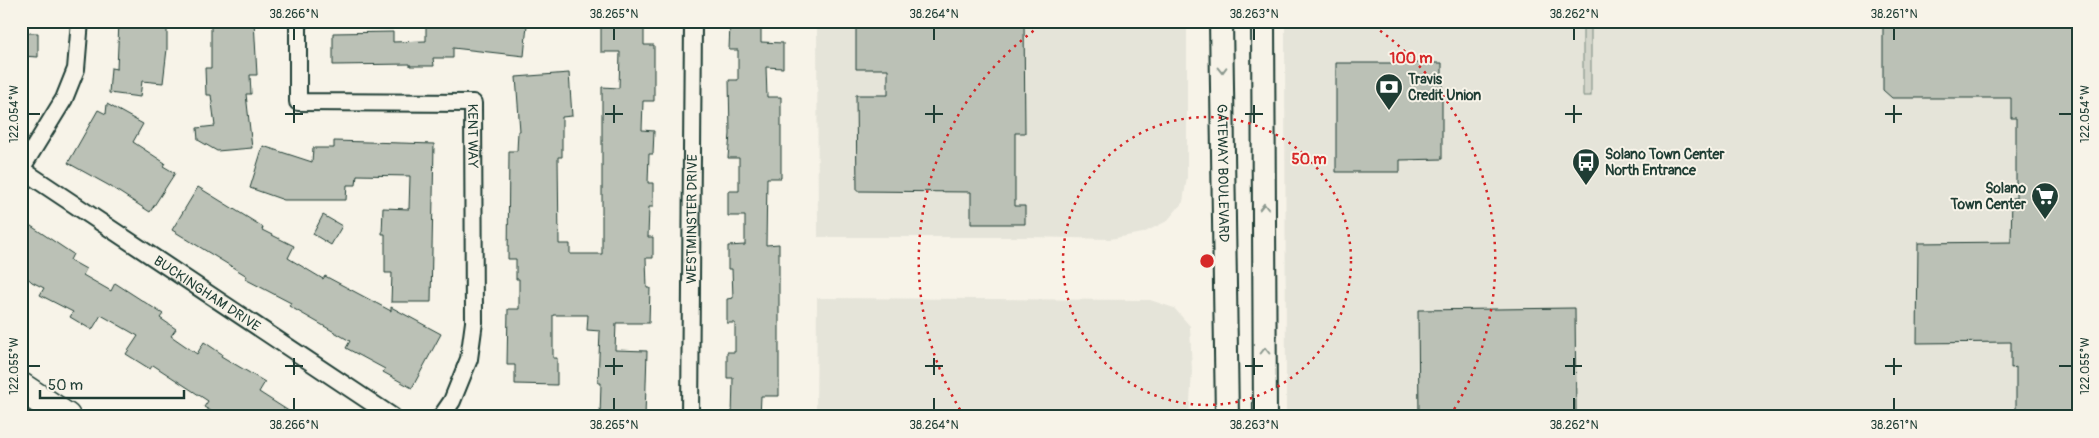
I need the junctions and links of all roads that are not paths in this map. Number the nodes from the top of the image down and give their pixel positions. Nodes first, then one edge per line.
1 (80, 21) edge
2 (298, 21) edge
3 (693, 21) edge
4 (1221, 21) edge
5 (1263, 21) edge
6 (21, 169) edge
7 (21, 387) edge
8 (66, 417) edge
9 (393, 417) edge
10 (441, 417) edge
11 (690, 417) edge
12 (1227, 417) edge
13 (1265, 417) edge

1 - 6 street
2 - 10 street, KENT WAY
3 - 11 street, WESTMINSTER DRIVE
4 -> 12 street, GATEWAY BOULEVARD
13 -> 5 street
6 - 9 street, BUCKINGHAM DRIVE
7 - 8 highway

